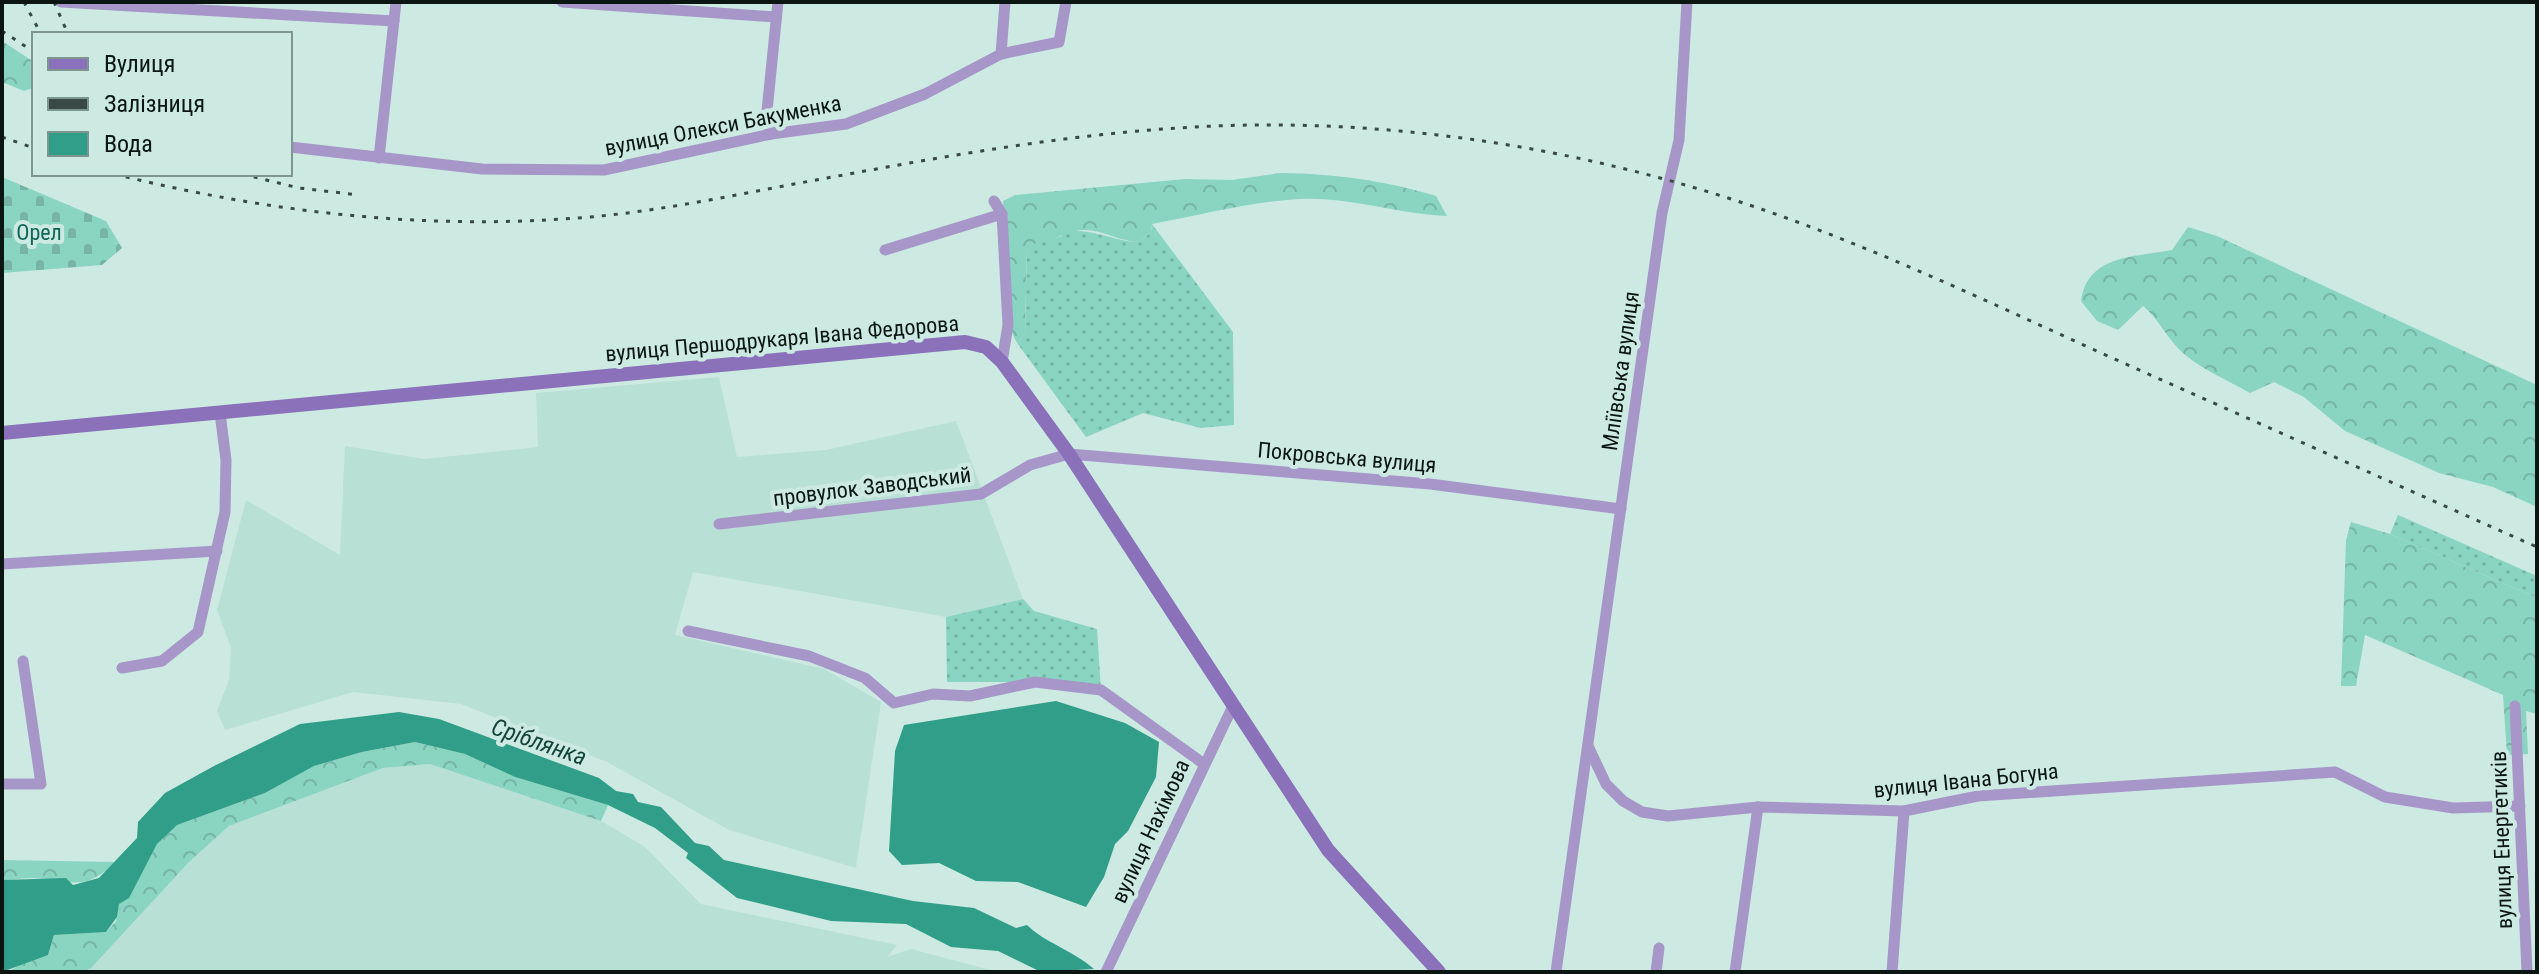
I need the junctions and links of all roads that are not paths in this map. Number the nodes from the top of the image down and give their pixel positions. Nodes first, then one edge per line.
1 (61, 2) edge
2 (396, 2) edge
3 (562, 2) edge
4 (778, 2) edge
5 (1005, 2) edge
6 (1066, 2) edge
7 (1687, 2) edge
8 (776, 17) junction
9 (394, 21) junction
10 (1001, 54) junction
11 (771, 134) junction
12 (292, 147) edge
13 (379, 158) junction
14 (994, 201) dead end
15 (1002, 214) junction
16 (885, 250) dead end
17 (1002, 362) junction
18 (220, 413) junction
19 (2, 433) edge
20 (1069, 454) junction
21 (1621, 509) junction
22 (719, 524) dead end
23 (217, 551) junction
24 (2, 564) edge
25 (688, 631) dead end
26 (23, 661) dead end
27 (122, 668) dead end
28 (2515, 706) dead end
29 (1232, 708) junction
30 (1588, 746) junction
31 (1204, 764) junction
32 (2, 784) edge
33 (2520, 806) junction
34 (1758, 807) junction
35 (1904, 811) junction
36 (1659, 948) dead end
37 (1106, 972) edge
38 (1439, 972) edge
39 (1556, 972) edge
40 (1656, 972) edge
41 (1735, 972) edge
42 (1892, 972) edge
43 (2527, 972) edge

1 - 9 street
2 - 9 street
3 - 8 street
4 - 8 street
5 - 10 street
6 - 10 street, вулиця Олекси Бакуменка
7 - 21 street, Мліївська вулиця
8 - 11 street
9 - 13 street
10 - 11 street, вулиця Олекси Бакуменка
11 - 13 street, вулиця Олекси Бакуменка
12 - 13 street, вулиця Олекси Бакуменка
14 - 15 street
15 - 16 street
15 - 17 street
17 - 18 street, вулиця Першодрукаря Івана Федорова
17 - 20 street, вулиця Першодрукаря Івана Федорова
18 - 19 street, вулиця Першодрукаря Івана Федорова
18 - 23 street
20 - 21 street, Покровська вулиця
20 - 22 street, провулок Заводський
20 - 29 street, вулиця Першодрукаря Івана Федорова
21 - 30 street, Мліївська вулиця
23 - 24 street
23 - 27 street
25 - 31 street
26 - 32 street
28 - 33 street, вулиця Енергетиків
29 - 31 street, вулиця Нахімова
29 - 38 street, вулиця Першодрукаря Івана Федорова
30 - 34 street, вулиця Івана Богуна
30 - 39 street
31 - 37 street, вулиця Нахімова
33 - 35 street, вулиця Івана Богуна
33 - 43 street, вулиця Енергетиків
34 - 35 street, вулиця Івана Богуна
34 - 41 street
35 - 42 street
36 - 40 street

